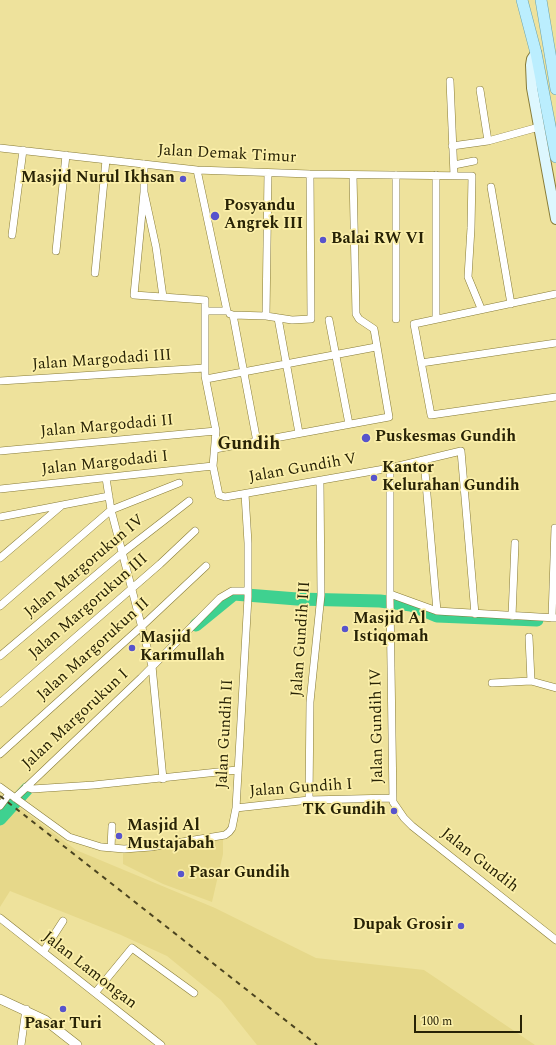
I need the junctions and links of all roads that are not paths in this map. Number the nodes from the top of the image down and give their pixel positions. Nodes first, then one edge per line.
1 (522, 0) edge
2 (541, 0) edge
3 (536, 53) junction
4 (554, 70) edge
5 (450, 81) dead end
6 (556, 89) edge
7 (480, 90) dead end
8 (539, 127) junction
9 (488, 141) junction
10 (452, 146) junction
11 (0, 148) edge
12 (23, 150) junction
13 (66, 155) junction
14 (556, 156) edge
15 (106, 160) junction
16 (474, 161) dead end
17 (144, 164) junction
18 (454, 165) junction
19 (197, 170) junction
20 (268, 173) junction
21 (310, 174) junction
22 (353, 175) junction
23 (396, 175) junction
24 (436, 175) junction
25 (454, 175) junction
26 (491, 187) dead end
27 (144, 192) junction
28 (556, 219) edge
29 (12, 235) dead end
30 (56, 251) dead end
31 (95, 272) dead end
32 (556, 294) edge
33 (164, 297) junction
34 (511, 304) junction
35 (480, 306) dead end
36 (205, 311) junction
37 (230, 313) junction
38 (266, 316) junction
39 (436, 317) dead end
40 (278, 318) junction
41 (396, 319) dead end
42 (329, 320) dead end
43 (556, 343) edge
44 (376, 347) junction
45 (336, 353) junction
46 (287, 364) junction
47 (421, 364) junction
48 (205, 368) junction
49 (244, 373) junction
50 (206, 378) junction
51 (0, 381) edge
52 (556, 397) edge
53 (349, 424) junction
54 (216, 431) junction
55 (299, 433) junction
56 (257, 442) junction
57 (215, 449) junction
58 (0, 450) edge
59 (424, 460) junction
60 (213, 466) junction
61 (390, 468) junction
62 (106, 478) junction
63 (320, 481) junction
64 (179, 483) dead end
65 (0, 489) edge
66 (245, 494) junction
67 (108, 496) junction
68 (189, 501) dead end
69 (61, 506) junction
70 (110, 510) junction
71 (0, 517) edge
72 (555, 528) dead end
73 (195, 531) dead end
74 (514, 543) dead end
75 (122, 553) junction
76 (0, 558) edge
77 (206, 566) dead end
78 (132, 587) junction
79 (248, 593) junction
80 (390, 599) junction
81 (0, 606) edge
82 (437, 611) junction
83 (475, 614) junction
84 (512, 616) junction
85 (554, 618) edge
86 (141, 627) junction
87 (529, 637) dead end
88 (0, 656) edge
89 (152, 668) junction
90 (530, 681) junction
91 (492, 683) dead end
92 (556, 688) edge
93 (0, 704) edge
94 (0, 754) edge
95 (237, 770) junction
96 (163, 779) junction
97 (0, 787) edge
98 (28, 788) junction
99 (14, 798) junction
100 (393, 798) junction
101 (309, 800) junction
102 (0, 806) edge
103 (236, 808) junction
104 (112, 826) dead end
105 (111, 848) junction
106 (0, 918) edge
107 (63, 921) dead end
108 (556, 940) edge
109 (43, 952) junction
110 (95, 993) junction
111 (194, 993) dead end
112 (0, 998) edge
113 (26, 1009) junction
114 (21, 1045) edge
115 (77, 1045) edge
116 (161, 1045) edge

1 - 3 main road
2 - 4 main road
3 - 8 main road
3 - 14 main road
4 - 6 main road
5 - 10 street
7 - 9 street
8 - 9 street
8 - 28 main road
9 - 10 street
10 - 18 street
11 - 12 street, Jalan Demak Timur
12 - 13 street, Jalan Demak Timur
12 - 29 street
13 - 15 street, Jalan Demak Timur
13 - 30 street
15 - 17 street, Jalan Demak Timur
15 - 31 street
16 - 18 street
17 - 19 street, Jalan Demak Timur
17 - 27 street
18 - 25 street
19 - 20 street, Jalan Demak Timur
19 - 37 street
20 - 21 street, Jalan Demak Timur
20 - 38 street
21 - 22 street, Jalan Demak Timur
21 - 40 street
22 - 23 street, Jalan Demak Timur
22 - 44 street
23 - 24 street, Jalan Demak Timur
23 - 41 street
24 - 25 street, Jalan Demak Timur
24 - 39 street
25 - 35 street, Jalan Demak Timur
26 - 34 street
27 - 33 street
27 - 33 street
32 - 34 street
33 - 36 street, Jalan Gundih V
34 - 47 street
36 - 37 street
36 - 48 street, Jalan Gundih V
37 - 38 street
37 - 49 street
38 - 40 street
40 - 46 street
42 - 45 street
43 - 47 street
44 - 45 street
44 - 53 street
45 - 46 street
45 - 53 street
46 - 49 street
46 - 55 street
47 - 52 street
48 - 50 street, Jalan Gundih V
48 - 51 street, Jalan Margodadi III
49 - 50 street
49 - 56 street
50 - 54 street, Jalan Gundih V
53 - 55 street
54 - 57 street, Jalan Gundih V
54 - 58 street, Jalan Margodadi II
55 - 56 street
56 - 57 street
57 - 60 street, Jalan Gundih V
59 - 61 street, Jalan Gundih V
59 - 82 street
59 - 83 street, Jalan Gundih V
60 - 62 street, Jalan Margodadi I
60 - 66 street, Jalan Gundih V
61 - 63 street, Jalan Gundih V
61 - 80 street, Jalan Gundih IV
62 - 65 street, Jalan Margodadi I
62 - 67 street
63 - 66 street, Jalan Gundih V
63 - 101 street, Jalan Gundih III
64 - 70 street
66 - 79 street, Jalan Gundih II
67 - 69 street
67 - 70 street
68 - 75 street, Jalan Margorukun IV
69 - 71 street
69 - 76 street
70 - 75 street
70 - 81 street
72 - 85 street
73 - 78 street, Jalan Margorukun III
74 - 84 street
75 - 78 street
75 - 88 street, Jalan Margorukun IV
77 - 86 street, Jalan Margorukun II
78 - 86 street
78 - 93 street, Jalan Margorukun III
79 - 89 street, Jalan Margorukun I
79 - 95 street, Jalan Gundih II
80 - 82 street
80 - 100 street, Jalan Gundih IV
82 - 83 street
83 - 84 street
84 - 85 street
86 - 89 street
86 - 94 street, Jalan Margorukun II
87 - 90 street
89 - 96 street
89 - 98 street, Jalan Margorukun I
90 - 91 street
90 - 92 street
95 - 96 street
95 - 103 street, Jalan Gundih II
96 - 98 street
97 - 99 street, Jalan Gundih II
98 - 99 street, Jalan Margorukun I
99 - 102 street, Jalan Margorukun I
99 - 105 street, Jalan Gundih II
100 - 101 street, Jalan Gundih I
100 - 108 street, Jalan Gundih
101 - 103 street, Jalan Gundih I
103 - 105 street, Jalan Gundih II
104 - 105 street
106 - 109 street, Jalan Lamongan
107 - 109 street
109 - 110 street, Jalan Lamongan
110 - 111 street
110 - 116 street, Jalan Lamongan
112 - 113 street
113 - 114 street
113 - 115 street

